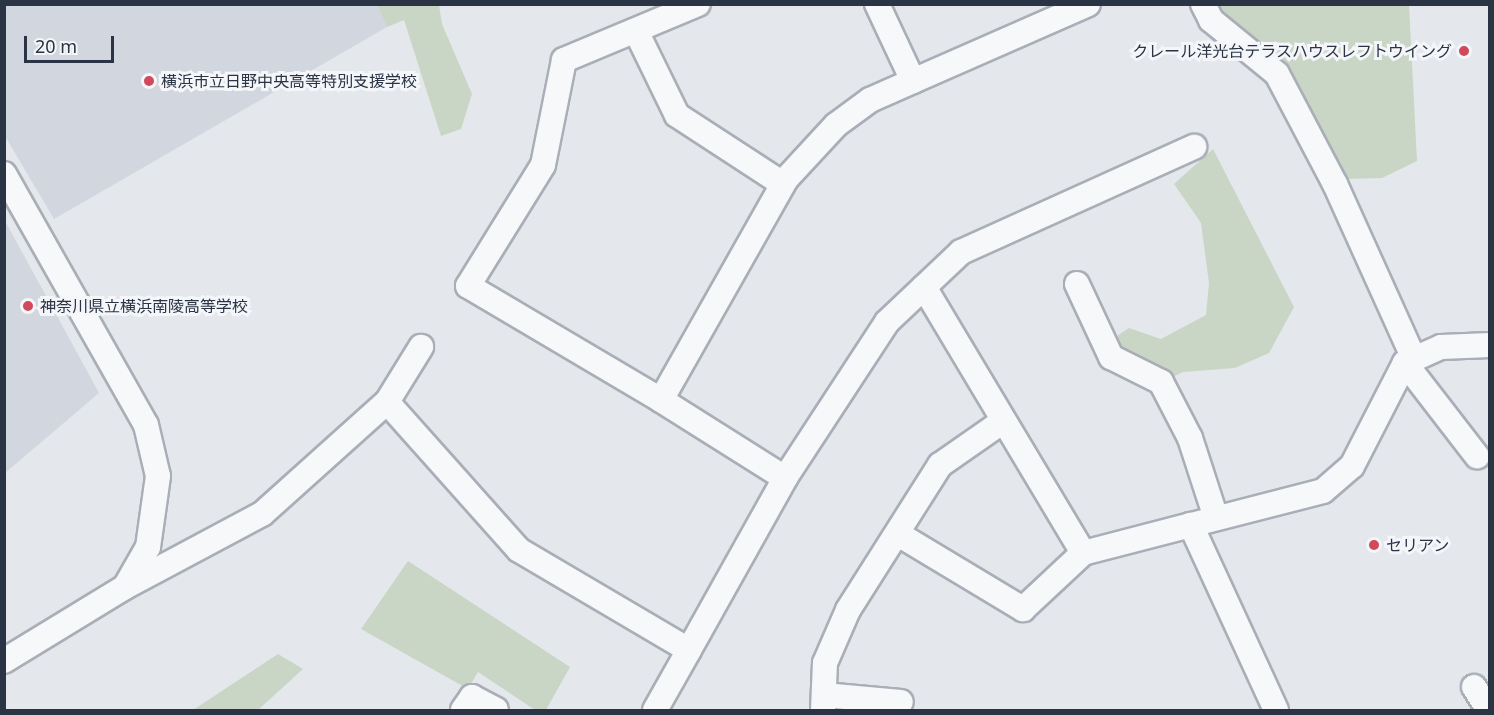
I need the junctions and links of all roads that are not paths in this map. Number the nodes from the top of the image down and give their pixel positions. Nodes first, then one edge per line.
1 (698, 4) edge
2 (877, 4) edge
3 (1088, 4) edge
4 (1203, 4) edge
5 (636, 31) junction
6 (913, 81) junction
7 (1194, 147) dead end
8 (4, 174) edge
9 (783, 184) junction
10 (1077, 284) dead end
11 (924, 287) junction
12 (1490, 345) edge
13 (421, 347) dead end
14 (1410, 361) junction
15 (661, 400) junction
16 (387, 402) junction
17 (1003, 421) junction
18 (1477, 456) dead end
19 (786, 478) junction
20 (1216, 518) junction
21 (1191, 525) junction
22 (898, 534) junction
23 (1083, 553) junction
24 (125, 586) junction
25 (689, 650) junction
26 (4, 661) edge
27 (1474, 687) dead end
28 (901, 702) dead end
29 (823, 703) edge
30 (463, 711) edge
31 (496, 711) edge
32 (655, 711) edge
33 (1276, 711) edge
34 (1489, 711) edge

1 - 5 street
2 - 6 street
3 - 6 street
4 - 14 street
5 - 9 street
5 - 15 street
6 - 9 street
7 - 11 street
8 - 24 street
9 - 15 street
10 - 20 street
11 - 17 street
11 - 19 street
12 - 14 street
13 - 16 street
14 - 18 street
14 - 20 street
15 - 19 street
16 - 24 street
16 - 25 street
17 - 22 street
17 - 23 street
19 - 25 street
20 - 21 street
21 - 23 street
21 - 33 street
22 - 23 street
22 - 29 street
24 - 26 street
25 - 32 street
27 - 34 street
28 - 29 street
30 - 31 street

